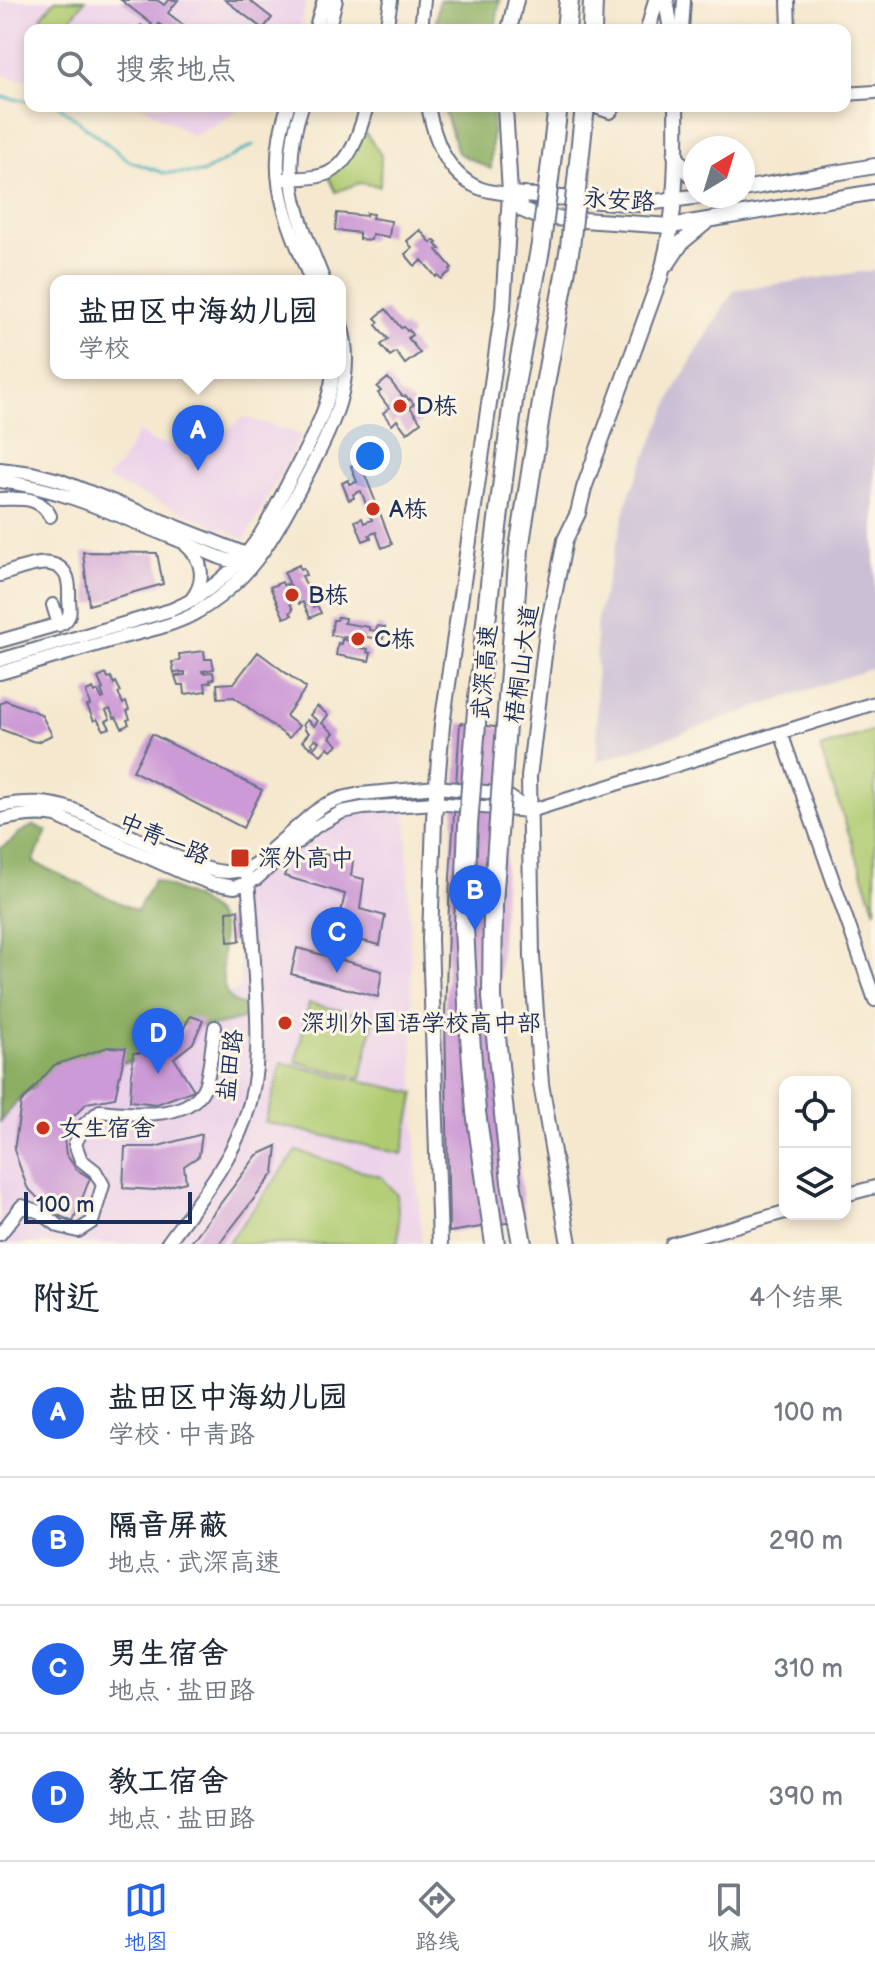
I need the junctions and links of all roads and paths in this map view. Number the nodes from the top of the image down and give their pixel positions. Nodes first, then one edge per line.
1 (324, 0) edge
2 (336, 0) edge
3 (391, 0) edge
4 (424, 0) edge
5 (516, 0) edge
6 (569, 0) edge
7 (593, 0) edge
8 (656, 0) edge
9 (666, 0) edge
10 (684, 0) edge
11 (788, 0) edge
12 (317, 24) edge
13 (330, 24) edge
14 (387, 24) edge
15 (422, 24) edge
16 (510, 24) edge
17 (516, 24) edge
18 (567, 24) edge
19 (592, 24) edge
20 (650, 24) edge
21 (670, 24) edge
22 (682, 24) edge
23 (789, 24) edge
24 (875, 92) edge
25 (851, 94) edge
26 (286, 112) edge
27 (300, 112) edge
28 (365, 112) edge
29 (430, 112) edge
30 (505, 112) edge
31 (557, 112) edge
32 (584, 112) edge
33 (676, 112) edge
34 (675, 155) junction
35 (683, 166) edge
36 (875, 166) edge
37 (284, 179) junction
38 (755, 187) edge
39 (875, 192) edge
40 (510, 194) junction
41 (683, 199) edge
42 (673, 200) junction
43 (713, 219) junction
44 (671, 226) junction
45 (309, 275) edge
46 (322, 275) edge
47 (660, 278) junction
48 (332, 379) edge
49 (345, 379) edge
50 (0, 469) edge
51 (0, 481) edge
52 (0, 499) edge
53 (50, 516) dead end
54 (179, 540) junction
55 (246, 560) junction
56 (0, 575) edge
57 (53, 605) dead end
58 (183, 606) junction
59 (59, 625) junction
60 (0, 641) edge
61 (0, 660) edge
62 (0, 673) edge
63 (875, 703) edge
64 (781, 733) junction
65 (437, 787) junction
66 (435, 803) junction
67 (0, 806) edge
68 (530, 811) junction
69 (0, 820) edge
70 (246, 869) junction
71 (248, 883) junction
72 (875, 1000) edge
73 (215, 1027) dead end
74 (875, 1187) edge
75 (851, 1193) edge
76 (779, 1214) edge
77 (0, 1234) edge
78 (167, 1244) edge
79 (440, 1244) edge
80 (495, 1244) edge
81 (522, 1244) edge
82 (569, 1244) edge
83 (672, 1244) edge

1 - 12 street
2 - 13 street
3 - 14 street
4 - 15 street
5 - 16 main road
5 - 17 main road
6 - 18 highway
7 - 19 highway
8 - 20 main road
9 - 21 main road
10 - 22 street
11 - 23 street
24 - 25 street
26 - 37 street
27 - 37 street
28 - 37 street
29 - 40 street, 永安路
30 - 40 main road
31 - 80 highway, 武深高速, bridge
32 - 81 highway, 武深高速, bridge
33 - 34 main road, 梧桐山大道
34 - 35 main road
34 - 42 main road, 梧桐山大道
36 - 38 main road
37 - 45 street
37 - 46 street
39 - 43 main road, 永安路
40 - 42 main road, 永安路
40 - 44 main road, 永安路
40 - 65 main road
41 - 42 main road, 永安路
42 - 44 main road, 梧桐山大道
43 - 44 main road, 永安路
43 - 47 main road
44 - 47 main road, 梧桐山大道
47 - 68 main road, 梧桐山大道
48 - 55 street
49 - 55 street
50 - 55 street
51 - 54 street
52 - 53 street
54 - 55 street
54 - 58 street
55 - 58 street
55 - 62 street
56 - 59 street
57 - 59 street
58 - 61 street
59 - 60 street
63 - 64 street
64 - 68 street
64 - 72 street
65 - 66 main road
65 - 68 street
65 - 70 street
66 - 68 street
66 - 71 street
66 - 79 main road
67 - 70 street, 中青一路
68 - 82 main road, 梧桐山大道
69 - 71 street, 中青一路
70 - 71 street, 盐田路
71 - 78 street, 盐田路
73 - 77 street
74 - 75 street
76 - 83 street

